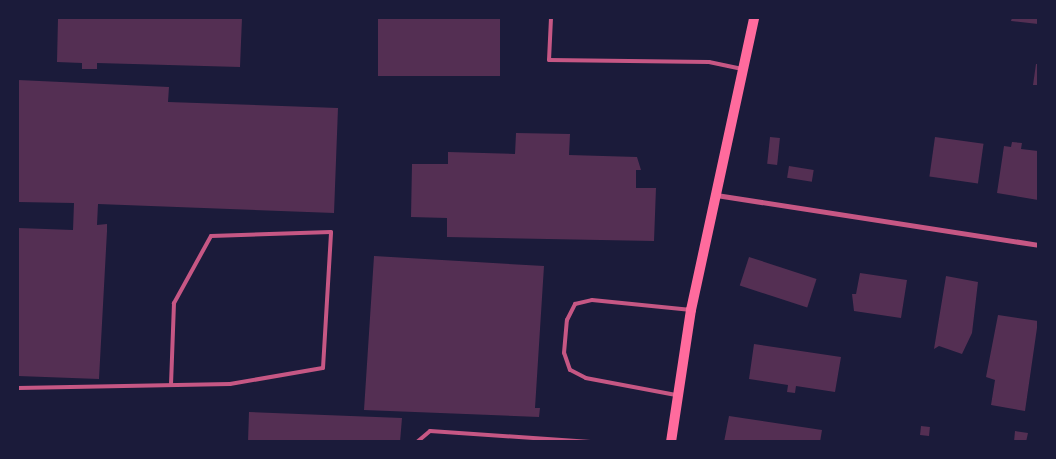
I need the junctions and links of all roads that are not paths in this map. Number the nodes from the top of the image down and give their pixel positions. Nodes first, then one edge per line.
1 (551, 18) edge
2 (754, 18) edge
3 (744, 69) junction
4 (716, 194) junction
5 (1038, 245) edge
6 (691, 310) junction
7 (171, 385) junction
8 (18, 388) edge
9 (677, 395) junction
10 (417, 442) edge
11 (591, 442) edge
12 (671, 442) edge

1 - 3 lane
2 - 3 main road
3 - 4 main road
4 - 5 street
4 - 6 main road
6 - 9 main road
6 - 9 lane
7 - 7 lane
7 - 8 lane
9 - 12 main road
10 - 11 lane

